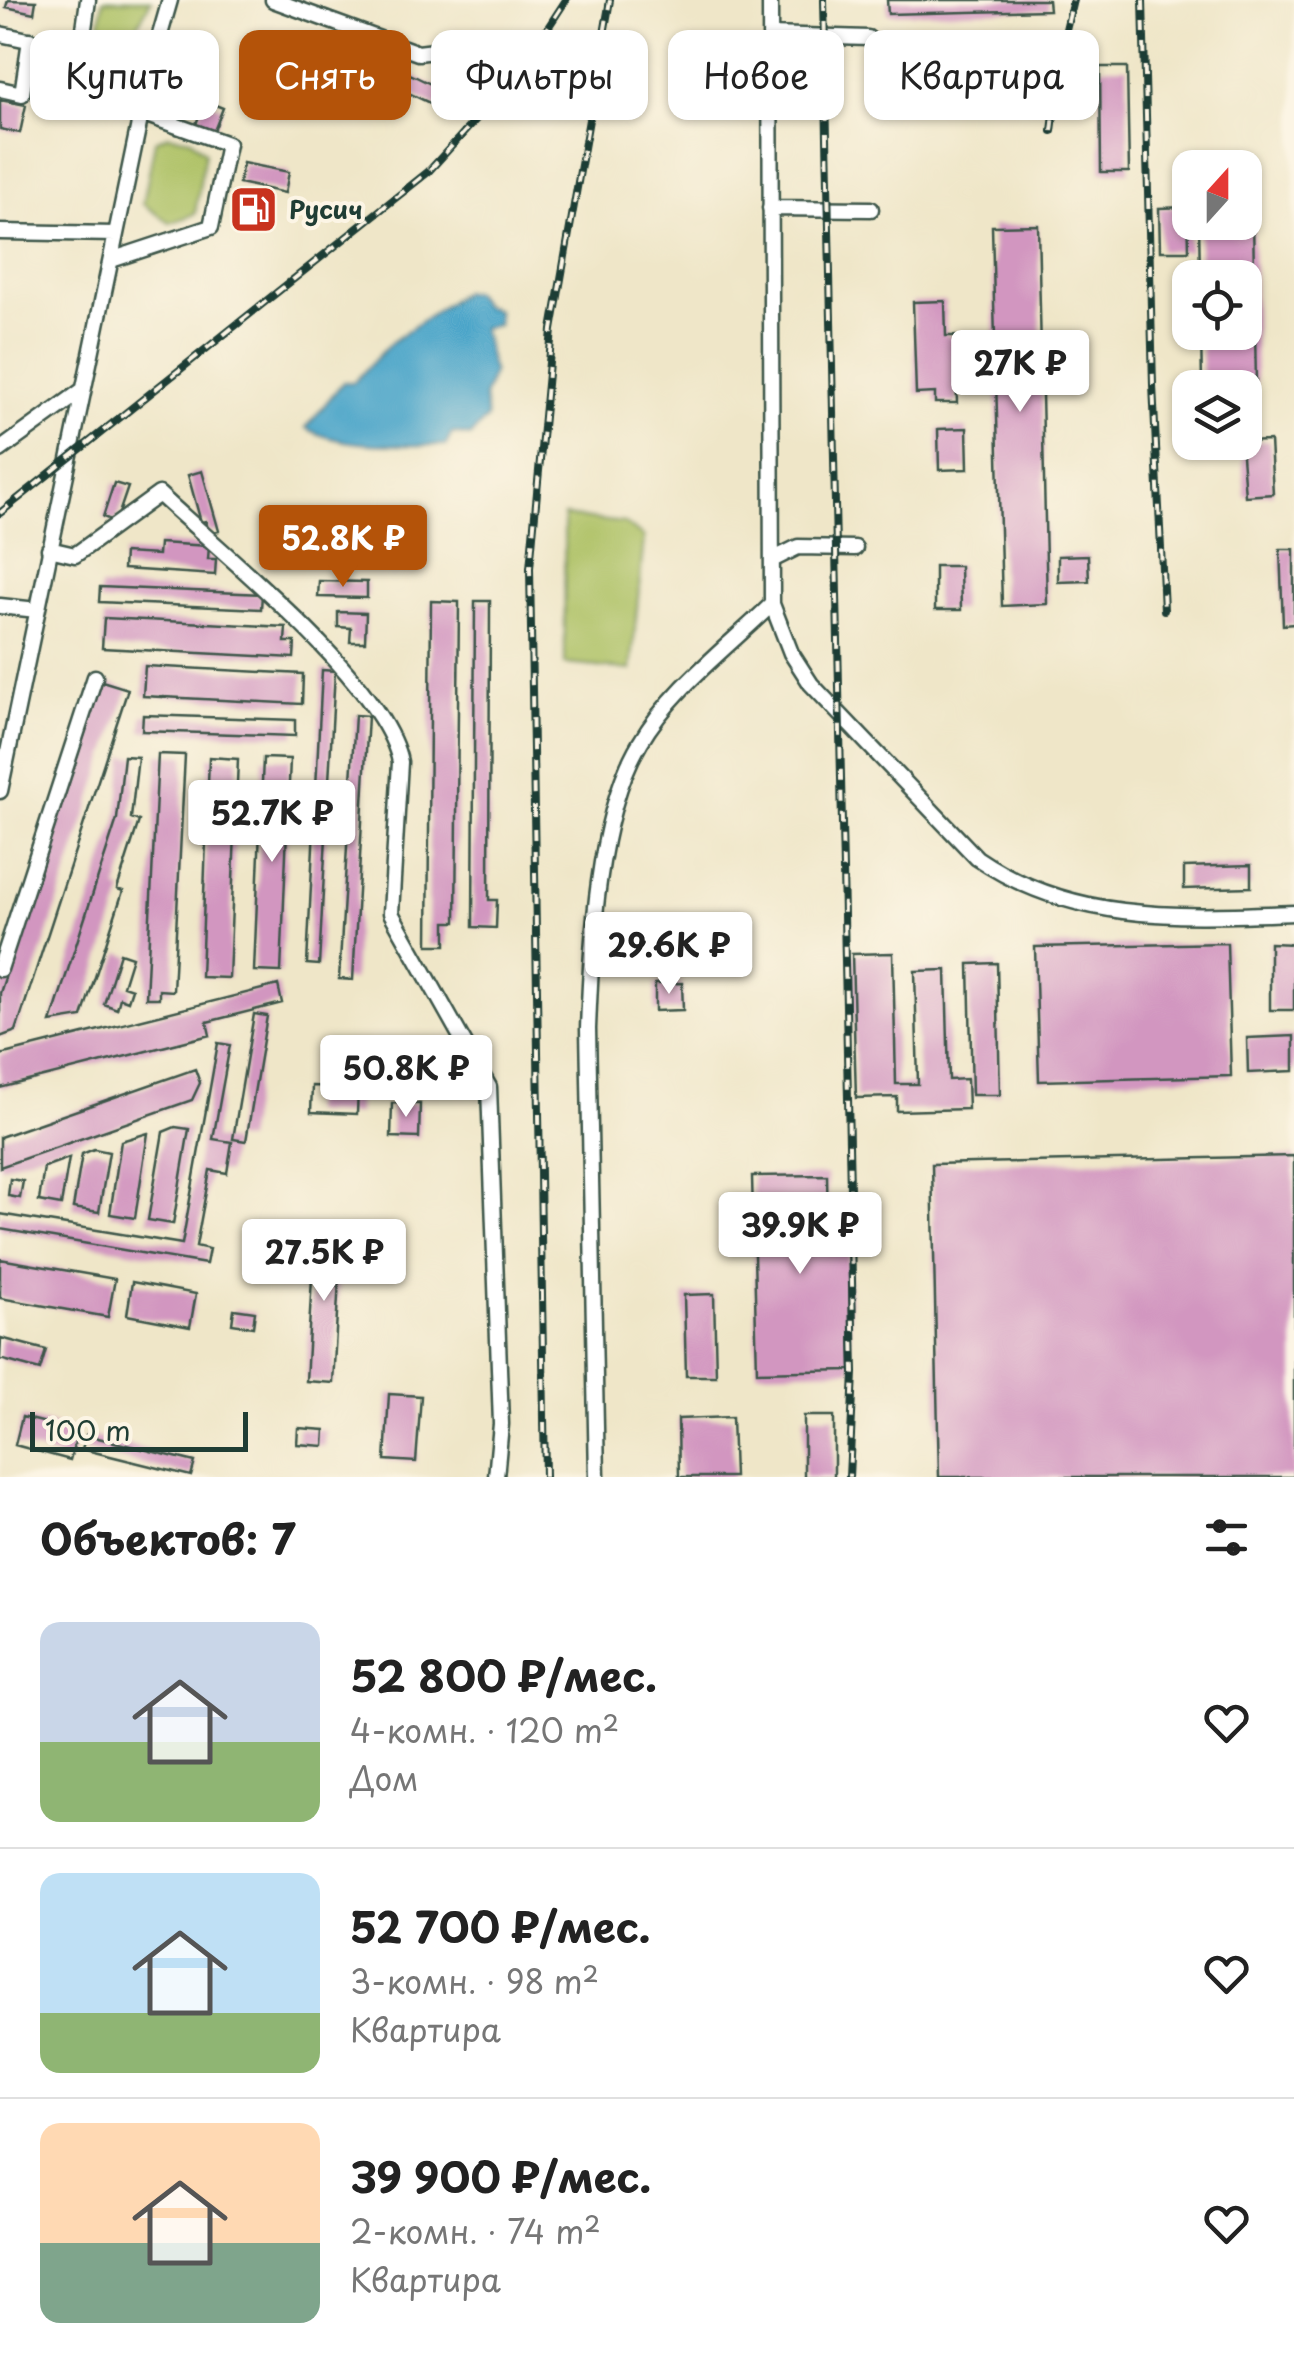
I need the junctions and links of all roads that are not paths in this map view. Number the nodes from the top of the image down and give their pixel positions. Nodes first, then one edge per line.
1 (88, 0) edge
2 (170, 0) edge
3 (273, 0) edge
4 (770, 0) edge
5 (84, 30) edge
6 (161, 30) edge
7 (770, 30) edge
8 (0, 34) edge
9 (30, 40) joint
10 (431, 51) edge
11 (0, 90) edge
12 (139, 120) edge
13 (163, 120) edge
14 (770, 120) edge
15 (770, 208) junction
16 (872, 209) dead end
17 (0, 232) edge
18 (116, 234) junction
19 (110, 260) junction
20 (84, 390) junction
21 (0, 450) edge
22 (49, 548) junction
23 (855, 548) dead end
24 (772, 560) junction
25 (772, 604) junction
26 (0, 606) edge
27 (37, 610) junction
28 (95, 677) dead end
29 (0, 792) edge
30 (1294, 913) edge
31 (0, 969) edge
32 (496, 1477) edge
33 (598, 1477) edge

1 - 5 street
2 - 6 street
3 - 10 street
4 - 7 street
8 - 9 street
9 - 11 street
12 - 18 street
13 - 19 street
14 - 15 street
15 - 16 street
15 - 24 street
17 - 18 street
18 - 19 street
19 - 20 street
20 - 21 street
20 - 22 street
22 - 27 street
22 - 32 street
23 - 24 street
24 - 25 street
25 - 30 street
25 - 33 street
26 - 27 street
27 - 29 street
28 - 31 street

